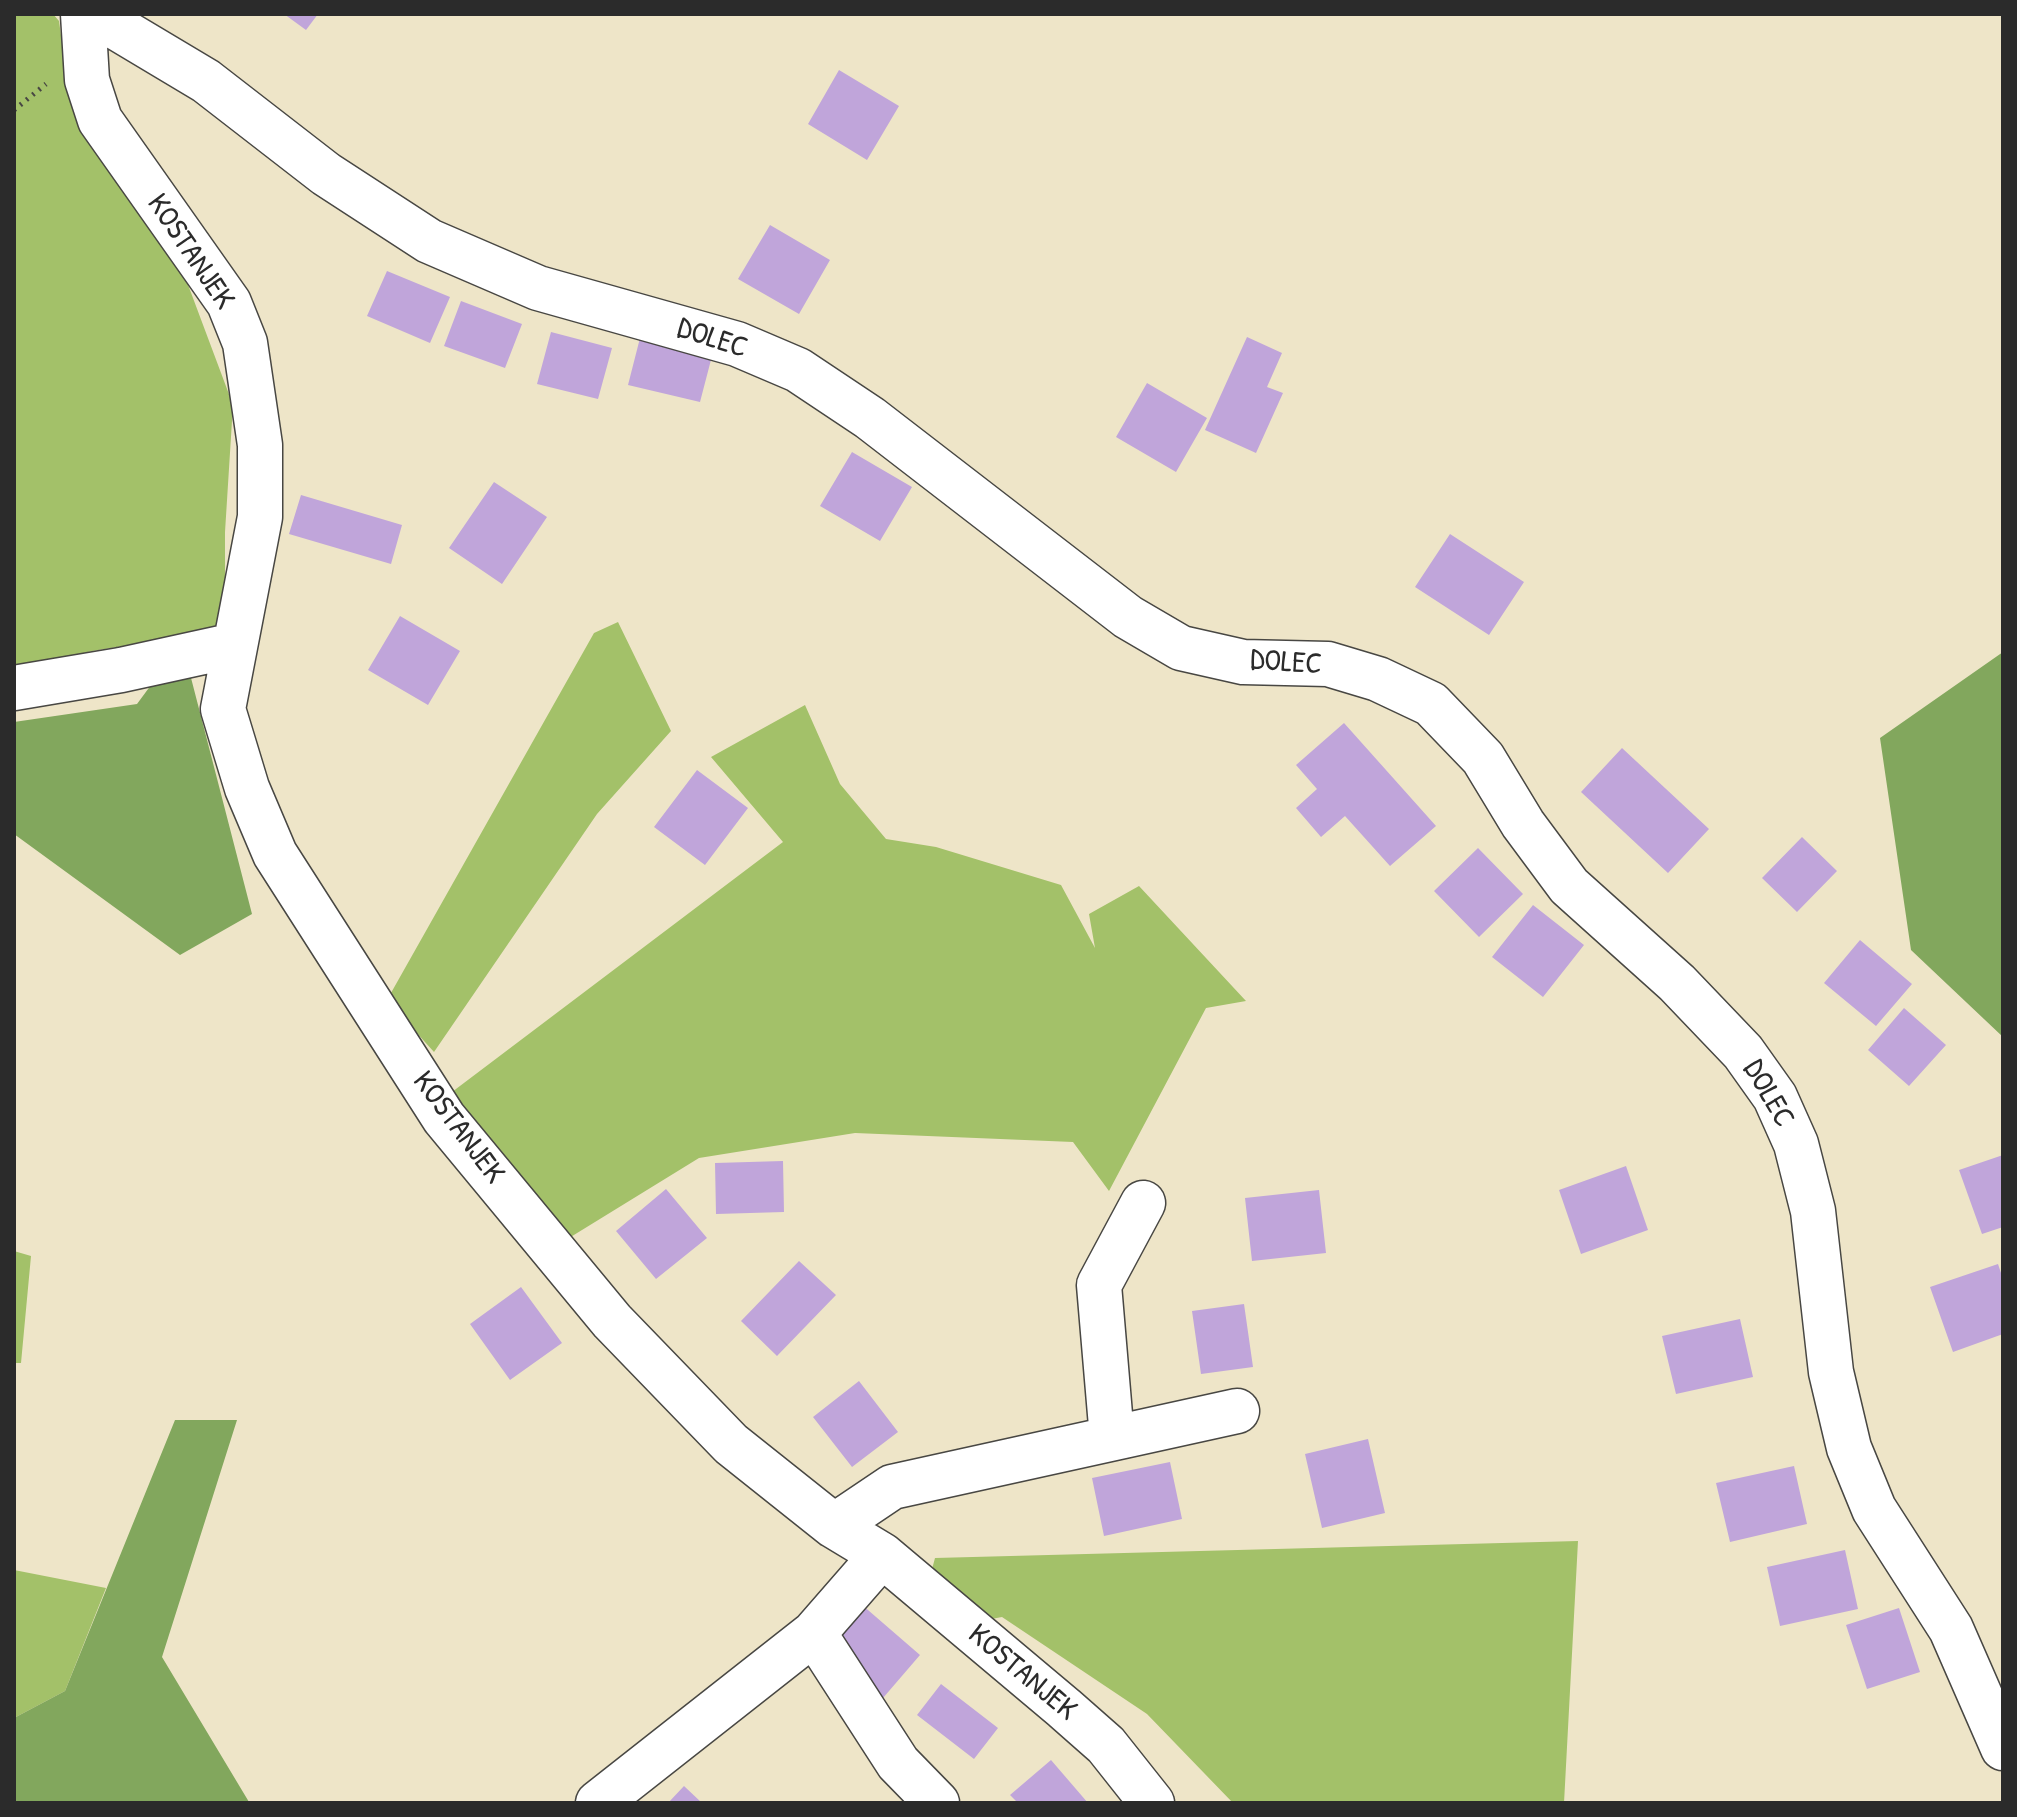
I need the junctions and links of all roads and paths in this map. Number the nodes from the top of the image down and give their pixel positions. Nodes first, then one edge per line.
1 (83, 14) edge
2 (94, 14) edge
3 (235, 645) junction
4 (14, 688) edge
5 (1143, 1203) dead end
6 (1237, 1411) dead end
7 (1112, 1438) junction
8 (834, 1526) junction
9 (882, 1555) junction
10 (814, 1633) junction
11 (2003, 1748) edge
12 (598, 1803) edge
13 (937, 1803) edge
14 (1152, 1803) edge

1 - 3 street, KOSTANJEK
2 - 11 street, DOLEC
3 - 4 street
3 - 8 street, KOSTANJEK
5 - 7 street
6 - 7 street
7 - 8 street
8 - 9 street, KOSTANJEK
9 - 10 street
9 - 14 street, KOSTANJEK
10 - 12 street
10 - 13 street

